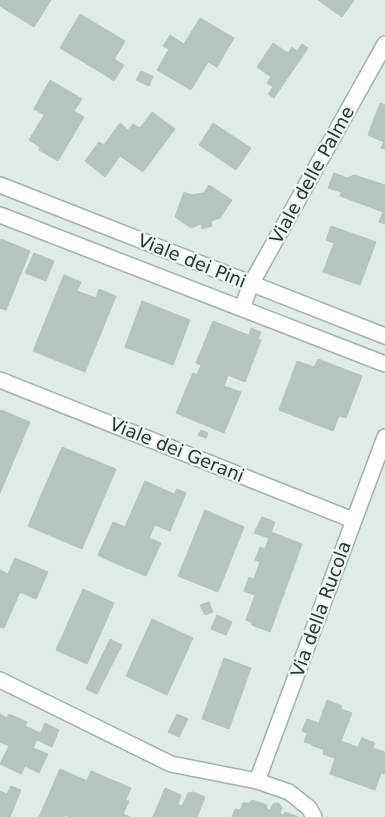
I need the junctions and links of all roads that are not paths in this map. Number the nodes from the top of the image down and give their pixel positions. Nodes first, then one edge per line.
1 (385, 44) edge
2 (0, 185) edge
3 (0, 215) edge
4 (251, 284) junction
5 (242, 308) junction
6 (385, 336) edge
7 (385, 364) edge
8 (0, 380) edge
9 (385, 437) edge
10 (353, 520) junction
11 (0, 680) edge
12 (257, 781) junction
13 (314, 817) edge

1 - 4 street, Viale delle Palme
2 - 4 street, Viale dei Pini
3 - 5 street, Viale dei Pini
4 - 5 street, Viale delle Palme
4 - 6 street, Viale dei Pini
5 - 7 street, Viale dei Pini
8 - 10 street, Viale dei Gerani
9 - 10 street, Via della Rucola
10 - 12 street, Via della Rucola
11 - 12 street
12 - 13 street

